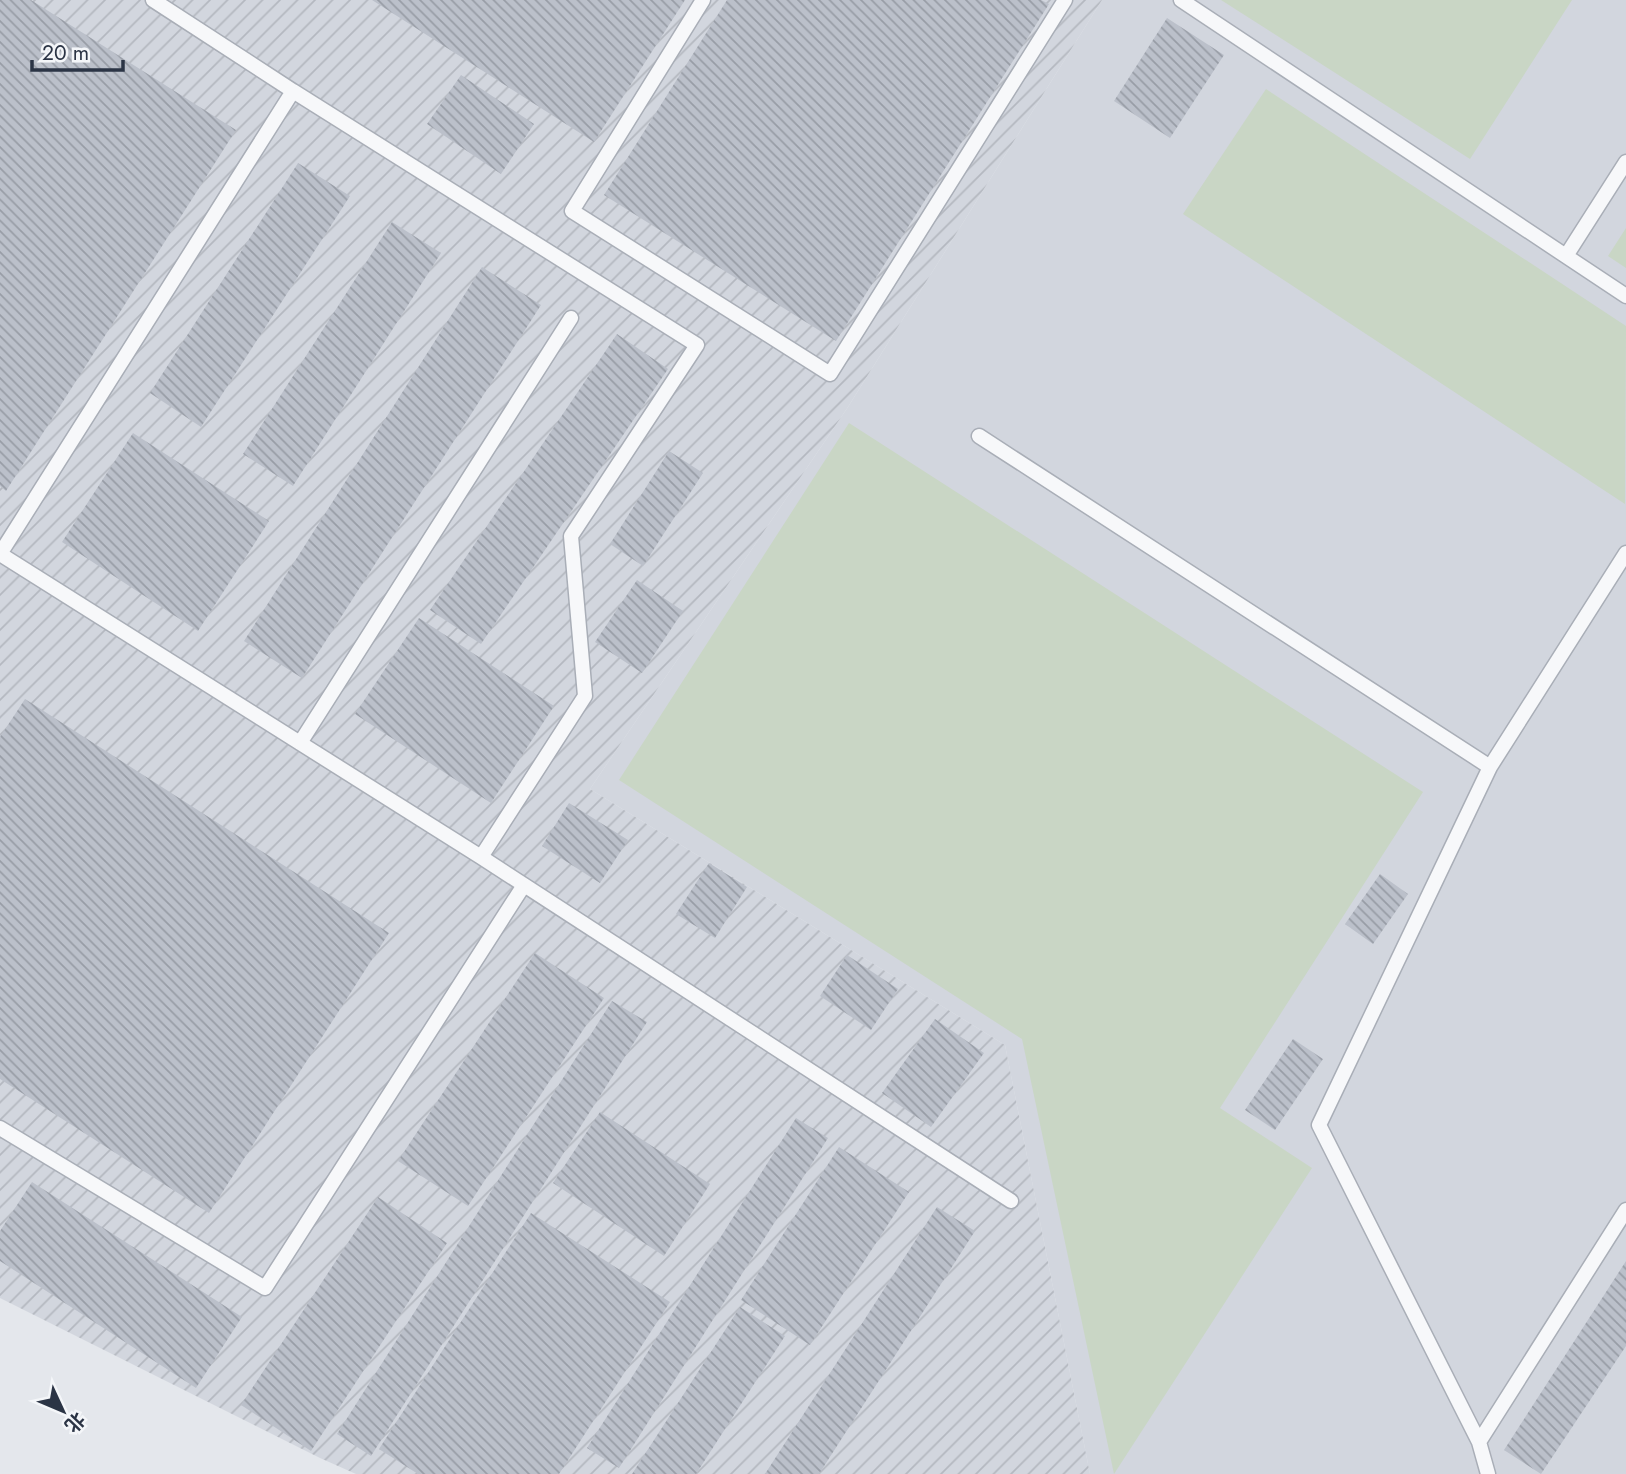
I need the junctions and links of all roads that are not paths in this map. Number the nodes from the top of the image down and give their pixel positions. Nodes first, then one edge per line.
1 (153, 0) edge
2 (703, 0) edge
3 (1065, 0) edge
4 (1181, 0) edge
5 (293, 91) junction
6 (1626, 162) edge
7 (1566, 256) junction
8 (1626, 296) edge
9 (571, 318) dead end
10 (979, 436) dead end
11 (1626, 553) edge
12 (0, 554) edge
13 (300, 743) junction
14 (1490, 766) junction
15 (481, 857) junction
16 (523, 885) junction
17 (0, 1128) edge
18 (1011, 1201) dead end
19 (1626, 1210) edge
20 (1479, 1441) junction
21 (1488, 1474) edge

1 - 5 lane
2 - 3 lane
4 - 7 lane
5 - 12 lane
5 - 15 lane
6 - 7 lane
7 - 8 lane
9 - 13 lane
10 - 14 lane
11 - 14 lane
12 - 13 lane
13 - 15 lane
14 - 20 lane
15 - 16 lane
16 - 17 lane
16 - 18 lane
19 - 20 lane
20 - 21 lane

